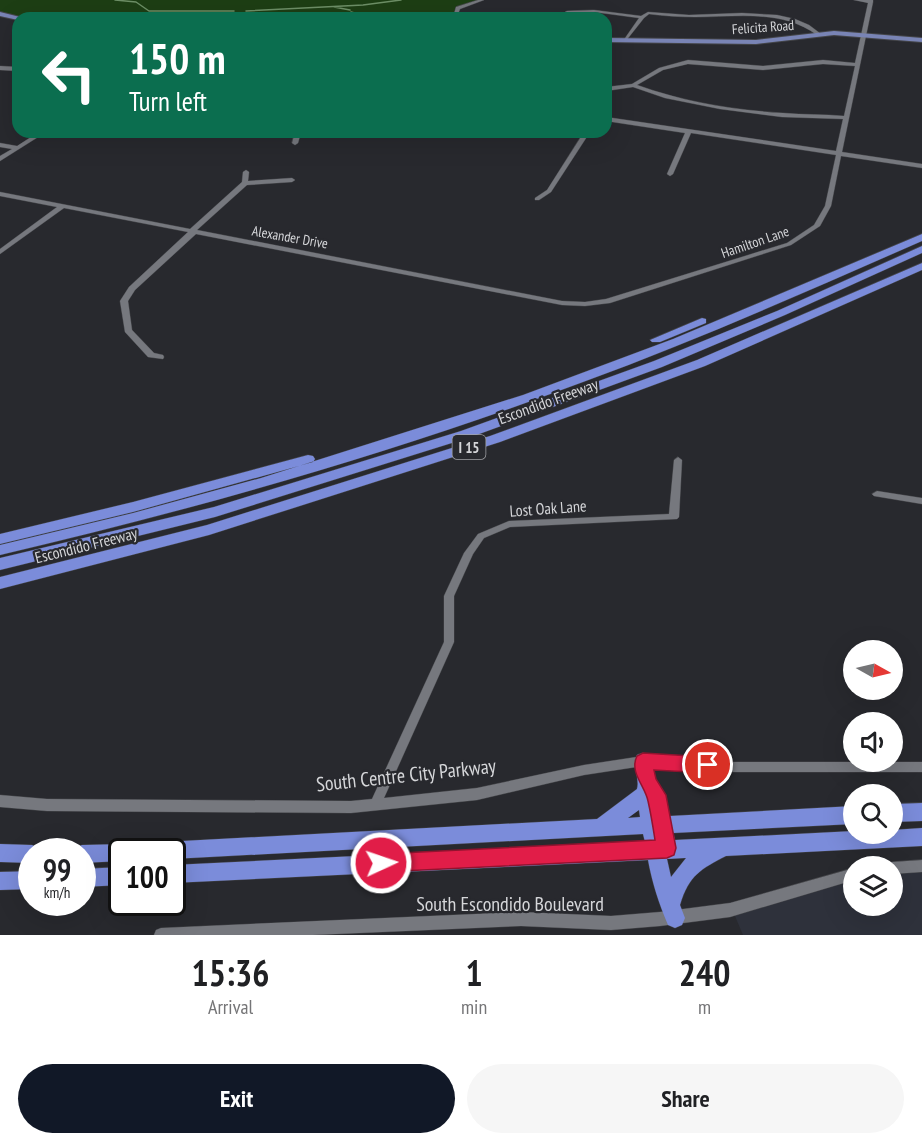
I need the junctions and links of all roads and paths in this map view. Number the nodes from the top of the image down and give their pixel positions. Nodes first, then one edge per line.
1 (482, 0) edge
2 (856, 0) edge
3 (871, 1) edge
4 (457, 12) edge
5 (567, 12) dead end
6 (602, 12) edge
7 (612, 13) edge
8 (642, 17) junction
9 (864, 33) junction
10 (819, 34) junction
11 (612, 40) edge
12 (626, 40) junction
13 (922, 40) edge
14 (858, 64) junction
15 (633, 85) junction
16 (612, 88) edge
17 (847, 118) junction
18 (612, 119) edge
19 (689, 131) junction
20 (34, 138) edge
21 (296, 138) edge
22 (583, 138) edge
23 (295, 143) dead end
24 (0, 145) edge
25 (18, 148) junction
26 (839, 153) junction
27 (0, 159) edge
28 (922, 166) edge
29 (246, 172) dead end
30 (670, 174) dead end
31 (292, 180) dead end
32 (245, 183) junction
33 (0, 194) edge
34 (537, 199) dead end
35 (63, 206) junction
36 (922, 228) edge
37 (192, 232) junction
38 (922, 237) edge
39 (922, 249) edge
40 (0, 252) edge
41 (922, 266) edge
42 (576, 304) joint
43 (160, 357) dead end
44 (678, 460) dead end
45 (877, 494) dead end
46 (922, 501) edge
47 (0, 538) edge
48 (0, 550) edge
49 (0, 564) edge
50 (0, 583) edge
51 (643, 761) junction
52 (922, 767) edge
53 (646, 788) junction
54 (0, 801) edge
55 (376, 804) junction
56 (922, 812) edge
57 (903, 813) edge
58 (843, 814) edge
59 (656, 823) junction
60 (603, 826) junction
61 (922, 837) edge
62 (732, 846) junction
63 (186, 849) edge
64 (661, 849) junction
65 (0, 853) edge
66 (18, 854) edge
67 (922, 866) edge
68 (903, 867) edge
69 (186, 873) edge
70 (843, 877) edge
71 (18, 880) edge
72 (0, 881) edge
73 (673, 910) junction
74 (161, 935) edge

1 - 4 street
2 - 3 street
3 - 9 street, Hamilton Lane
5 - 6 street
7 - 8 street
8 - 10 street
8 - 12 street
9 - 10 main road, Felicita Road
9 - 13 main road, Felicita Road
9 - 14 street, Hamilton Lane
10 - 12 main road, Felicita Road
11 - 12 main road, Felicita Road
14 - 15 street
14 - 17 street, Hamilton Lane
15 - 16 street
15 - 17 street
17 - 26 street, Hamilton Lane
18 - 19 street
19 - 26 street
19 - 30 street
20 - 25 street
21 - 23 street
22 - 34 street
24 - 25 street
25 - 27 street
26 - 28 street
26 - 42 street, Hamilton Lane
29 - 32 street
31 - 32 street
32 - 37 street
33 - 35 street, Alexander Drive
35 - 37 street, Alexander Drive
35 - 40 street
36 - 47 highway, Escondido Freeway / I 15
37 - 42 street, Alexander Drive
37 - 43 street
38 - 48 highway
39 - 49 highway
41 - 50 highway, Escondido Freeway / I 15
44 - 55 street, Lost Oak Lane
45 - 46 street
51 - 52 street, South Centre City Parkway
51 - 53 highway
51 - 55 street, South Centre City Parkway
53 - 59 highway
53 - 60 highway
54 - 55 street, South Centre City Parkway
56 - 57 highway
58 - 59 highway
59 - 60 highway
59 - 64 highway
60 - 63 highway
61 - 62 highway
62 - 64 highway
62 - 73 highway
64 - 69 highway
64 - 73 highway
65 - 66 highway
67 - 68 street
70 - 73 street, South Escondido Boulevard
71 - 72 highway
73 - 74 street, South Escondido Boulevard

